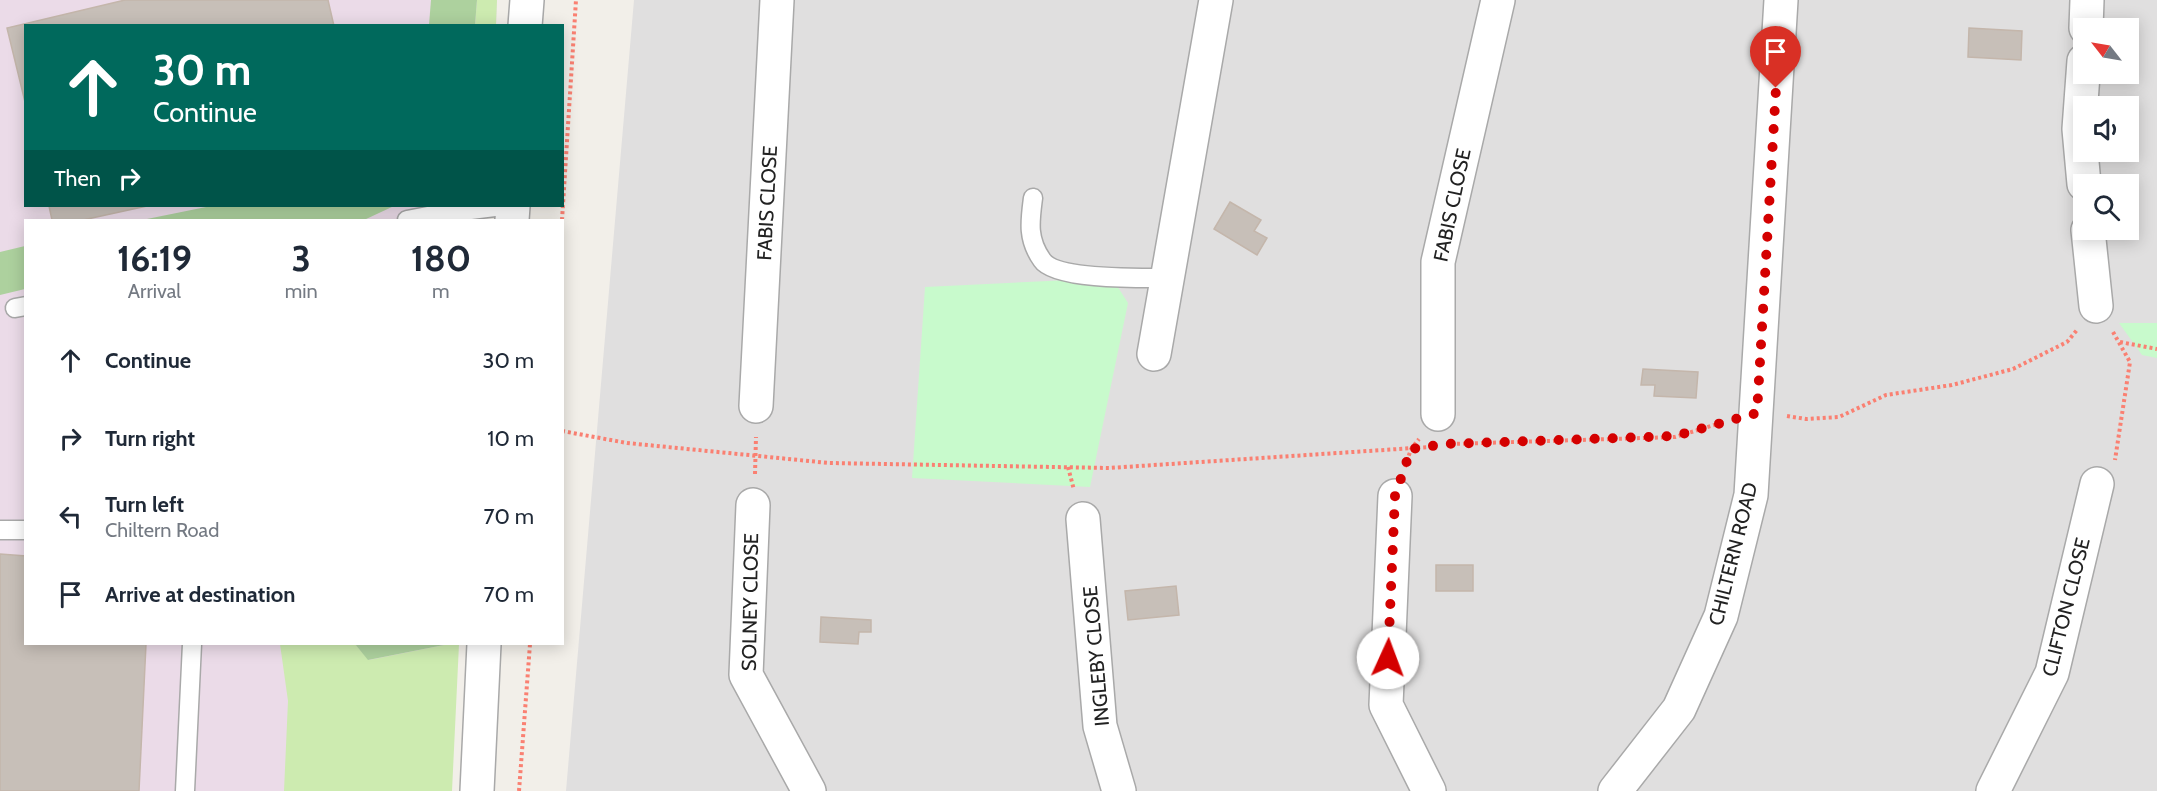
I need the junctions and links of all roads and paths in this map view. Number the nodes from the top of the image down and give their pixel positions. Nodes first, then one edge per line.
1 (527, 0) edge
2 (576, 0) edge
3 (777, 0) edge
4 (1215, 0) edge
5 (1498, 0) edge
6 (1781, 0) edge
7 (2087, 0) edge
8 (2086, 18) edge
9 (525, 24) edge
10 (2082, 84) edge
11 (2083, 174) edge
12 (564, 189) edge
13 (1033, 198) dead end
14 (495, 207) edge
15 (412, 219) edge
16 (2089, 240) edge
17 (1167, 278) junction
18 (2096, 306) junction
19 (2120, 342) junction
20 (2157, 349) edge
21 (1154, 354) dead end
22 (756, 406) joint
23 (1757, 413) junction
24 (1442, 429) junction
25 (564, 431) edge
26 (1434, 446) dead end
27 (1411, 449) junction
28 (756, 456) junction
29 (2097, 484) joint
30 (1395, 496) joint
31 (753, 505) joint
32 (1083, 519) dead end
33 (0, 530) edge
34 (24, 530) edge
35 (192, 645) edge
36 (484, 645) edge
37 (530, 645) edge
38 (185, 791) edge
39 (477, 791) edge
40 (519, 791) edge
41 (809, 791) edge
42 (1119, 791) edge
43 (1429, 791) edge
44 (1615, 791) edge
45 (1993, 791) edge

1 - 9 street
2 - 12 path
3 - 22 street, FABIS CLOSE
4 - 17 street
5 - 24 street, FABIS CLOSE
6 - 23 street, CHILTERN ROAD
7 - 8 street
10 - 11 street
13 - 17 lane
14 - 15 lane
16 - 18 street
17 - 21 street
18 - 19 path
18 - 23 path
19 - 20 path
19 - 29 path
22 - 28 path
23 - 24 path
23 - 44 street, CHILTERN ROAD
24 - 27 path
25 - 28 path
26 - 27 path
27 - 28 path
27 - 30 path
28 - 31 path
29 - 45 street, CLIFTON CLOSE
30 - 43 street
31 - 41 street, SOLNEY CLOSE
32 - 42 street, INGLEBY CLOSE
33 - 34 lane
35 - 38 lane
36 - 39 street
37 - 40 path

